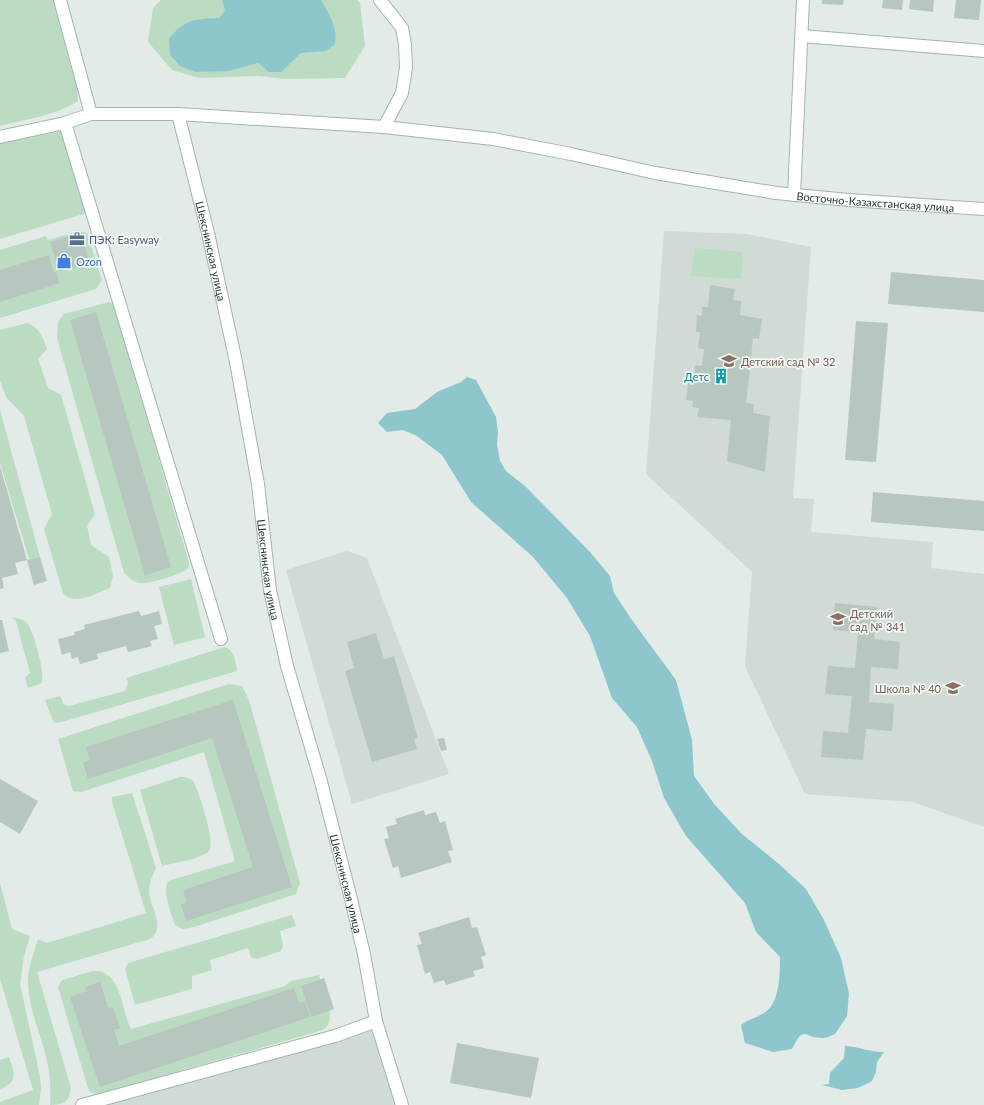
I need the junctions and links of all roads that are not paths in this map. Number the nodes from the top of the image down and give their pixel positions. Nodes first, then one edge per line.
1 (60, 0) edge
2 (380, 0) edge
3 (803, 0) edge
4 (802, 36) junction
5 (984, 51) edge
6 (91, 114) junction
7 (178, 114) junction
8 (66, 124) junction
9 (384, 127) junction
10 (0, 137) edge
11 (794, 195) junction
12 (984, 209) edge
13 (221, 639) dead end
14 (376, 1021) junction
15 (82, 1105) edge
16 (402, 1105) edge

1 - 6 street
2 - 9 street
3 - 4 street, Восточно-Казахстанская улица
4 - 5 street
4 - 11 street, Восточно-Казахстанская улица
6 - 7 street
6 - 8 street
7 - 9 street
7 - 14 street, Шекснинская улица
8 - 10 street
8 - 13 street
9 - 11 street
11 - 12 street, Восточно-Казахстанская улица
14 - 15 street
14 - 16 street, Шекснинская улица

